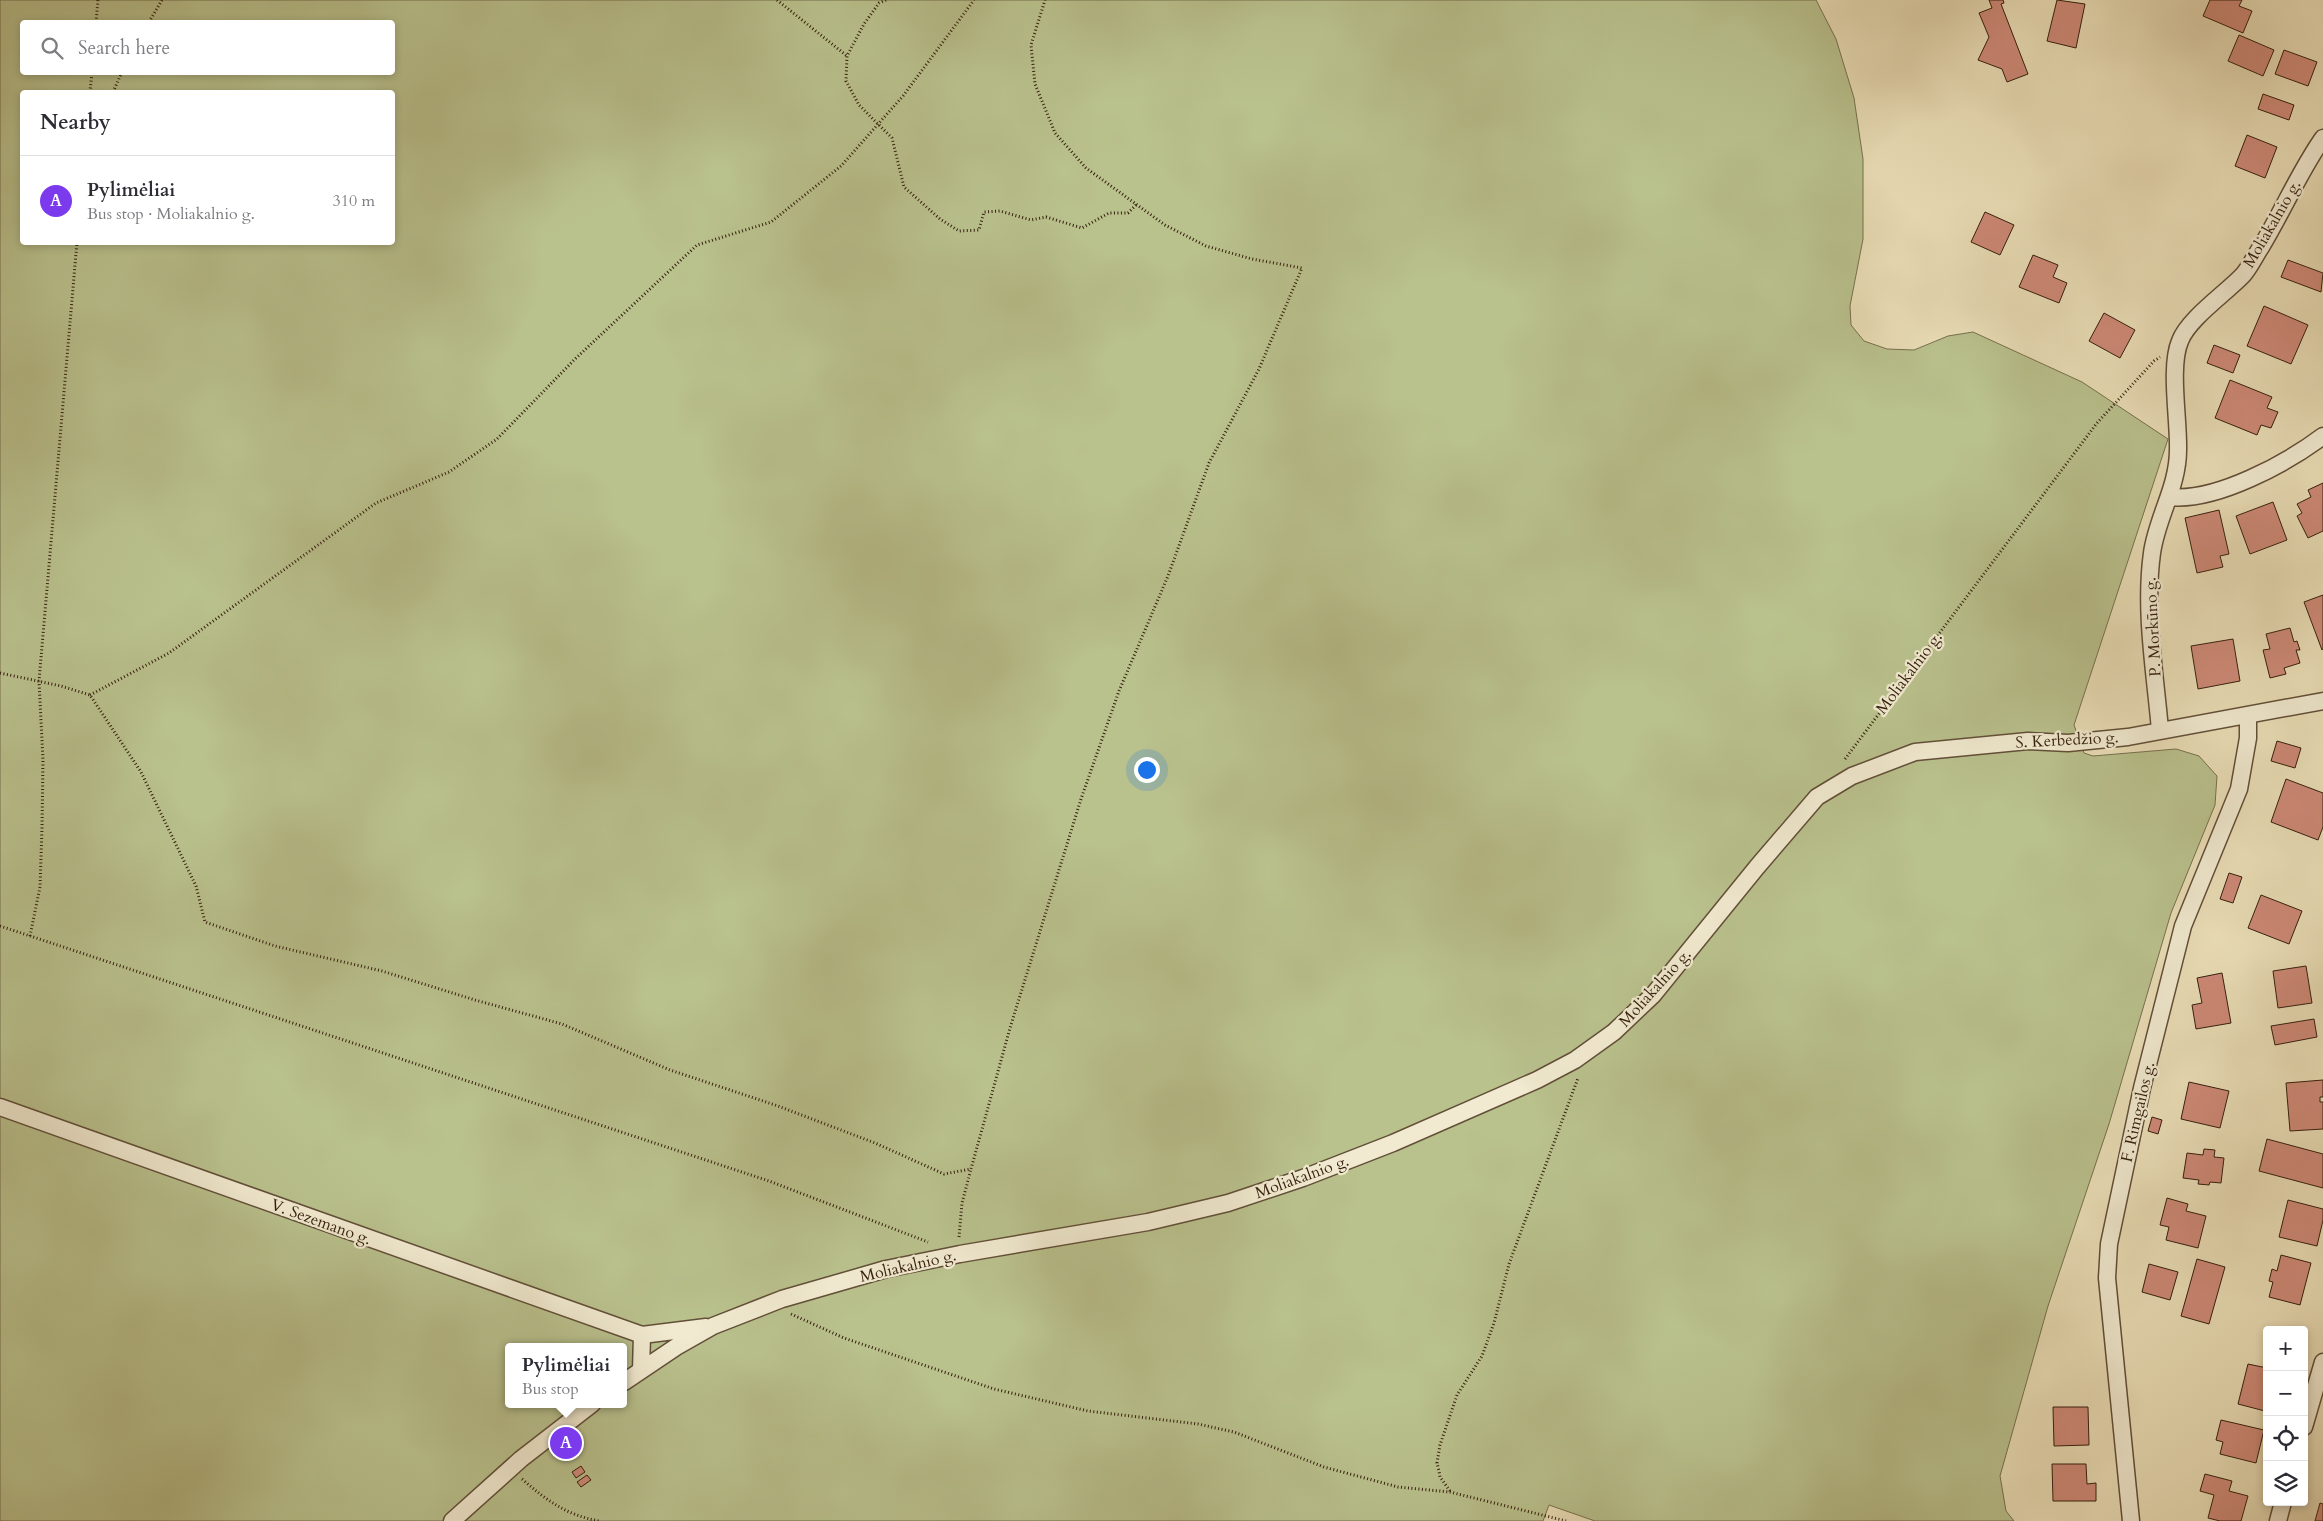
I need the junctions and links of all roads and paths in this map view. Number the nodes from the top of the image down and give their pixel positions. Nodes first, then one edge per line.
1 (98, 0) edge
2 (162, 0) edge
3 (778, 0) edge
4 (886, 0) edge
5 (974, 0) edge
6 (1045, 0) edge
7 (96, 20) edge
8 (150, 20) edge
9 (847, 56) junction
10 (92, 75) edge
11 (121, 75) edge
12 (90, 90) edge
13 (114, 90) edge
14 (878, 125) junction
15 (2323, 138) edge
16 (1137, 204) junction
17 (77, 245) edge
18 (2177, 353) junction
19 (2323, 436) edge
20 (2170, 497) junction
21 (0, 673) edge
22 (39, 681) junction
23 (90, 695) junction
24 (2323, 700) edge
25 (2248, 716) junction
26 (2160, 730) junction
27 (1841, 765) dead end
28 (1817, 796) joint
29 (0, 926) edge
30 (30, 936) junction
31 (1575, 1060) junction
32 (0, 1107) edge
33 (971, 1169) junction
34 (933, 1244) dead end
35 (960, 1254) junction
36 (782, 1299) junction
37 (713, 1326) junction
38 (642, 1335) junction
39 (2323, 1362) edge
40 (641, 1370) junction
41 (627, 1380) edge
42 (587, 1408) edge
43 (2307, 1416) edge
44 (510, 1469) junction
45 (1450, 1492) junction
46 (2282, 1506) edge
47 (452, 1521) edge
48 (599, 1521) edge
49 (1566, 1521) edge
50 (2131, 1521) edge
51 (2278, 1521) edge

1 - 7 path
2 - 8 path
3 - 9 path
4 - 9 path
5 - 14 path
6 - 16 path
9 - 14 path
10 - 12 path
11 - 13 path
14 - 16 path
14 - 23 path
15 - 18 street, Moliakalnio g.
16 - 33 path
17 - 22 path
18 - 20 street, P. Morkūno g.
18 - 27 path, Moliakalnio g.
19 - 20 street
20 - 26 street, P. Morkūno g.
21 - 22 path
22 - 23 path
22 - 30 path
23 - 33 path
24 - 25 street, S. Kerbedžio g.
25 - 26 street, S. Kerbedžio g.
25 - 50 street, F. Rimgailos g.
26 - 28 street, S. Kerbedžio g.
28 - 31 street, Moliakalnio g.
29 - 30 path
30 - 34 path
31 - 35 street, Moliakalnio g.
31 - 45 path
32 - 38 street, V. Sezemano g.
33 - 35 path
35 - 36 street, Moliakalnio g.
36 - 37 street, Moliakalnio g.
36 - 45 path
37 - 38 street, V. Sezemano g.
37 - 40 street, Moliakalnio g.
38 - 40 street
39 - 43 street
40 - 41 street, Moliakalnio g.
42 - 44 street
44 - 47 street
44 - 48 path
45 - 49 path
46 - 51 street

